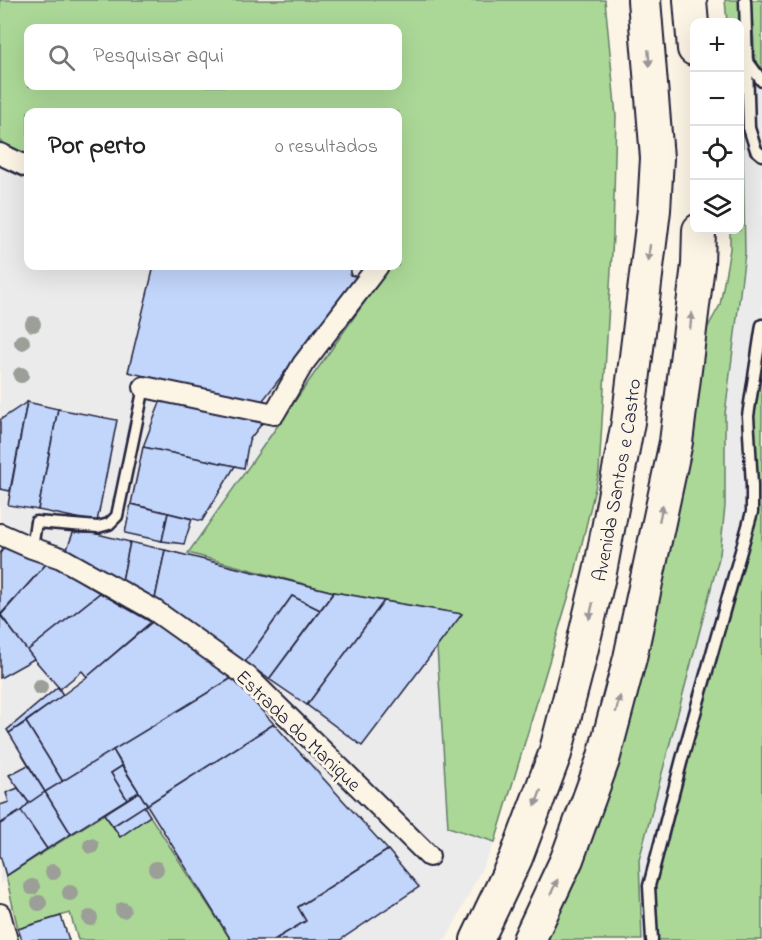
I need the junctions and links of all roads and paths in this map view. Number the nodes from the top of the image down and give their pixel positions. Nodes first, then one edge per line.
1 (644, 0) edge
2 (690, 0) edge
3 (745, 0) edge
4 (691, 18) edge
5 (747, 62) junction
6 (762, 81) edge
7 (0, 154) edge
8 (762, 155) edge
9 (24, 165) edge
10 (699, 234) edge
11 (375, 270) edge
12 (762, 326) edge
13 (144, 387) joint
14 (0, 534) edge
15 (32, 548) junction
16 (429, 856) dead end
17 (0, 914) edge
18 (7, 940) edge
19 (477, 940) edge
20 (529, 940) edge
21 (652, 940) edge

1 -> 19 main road, Avenida Santos e Castro
2 - 4 main road
3 - 5 lane
5 - 6 lane
5 - 8 lane
7 - 9 street
20 -> 10 main road
11 - 13 street
12 - 21 lane
13 - 15 lane
14 - 15 street, Estrada do Manique
15 - 16 street, Estrada do Manique
17 - 18 street

